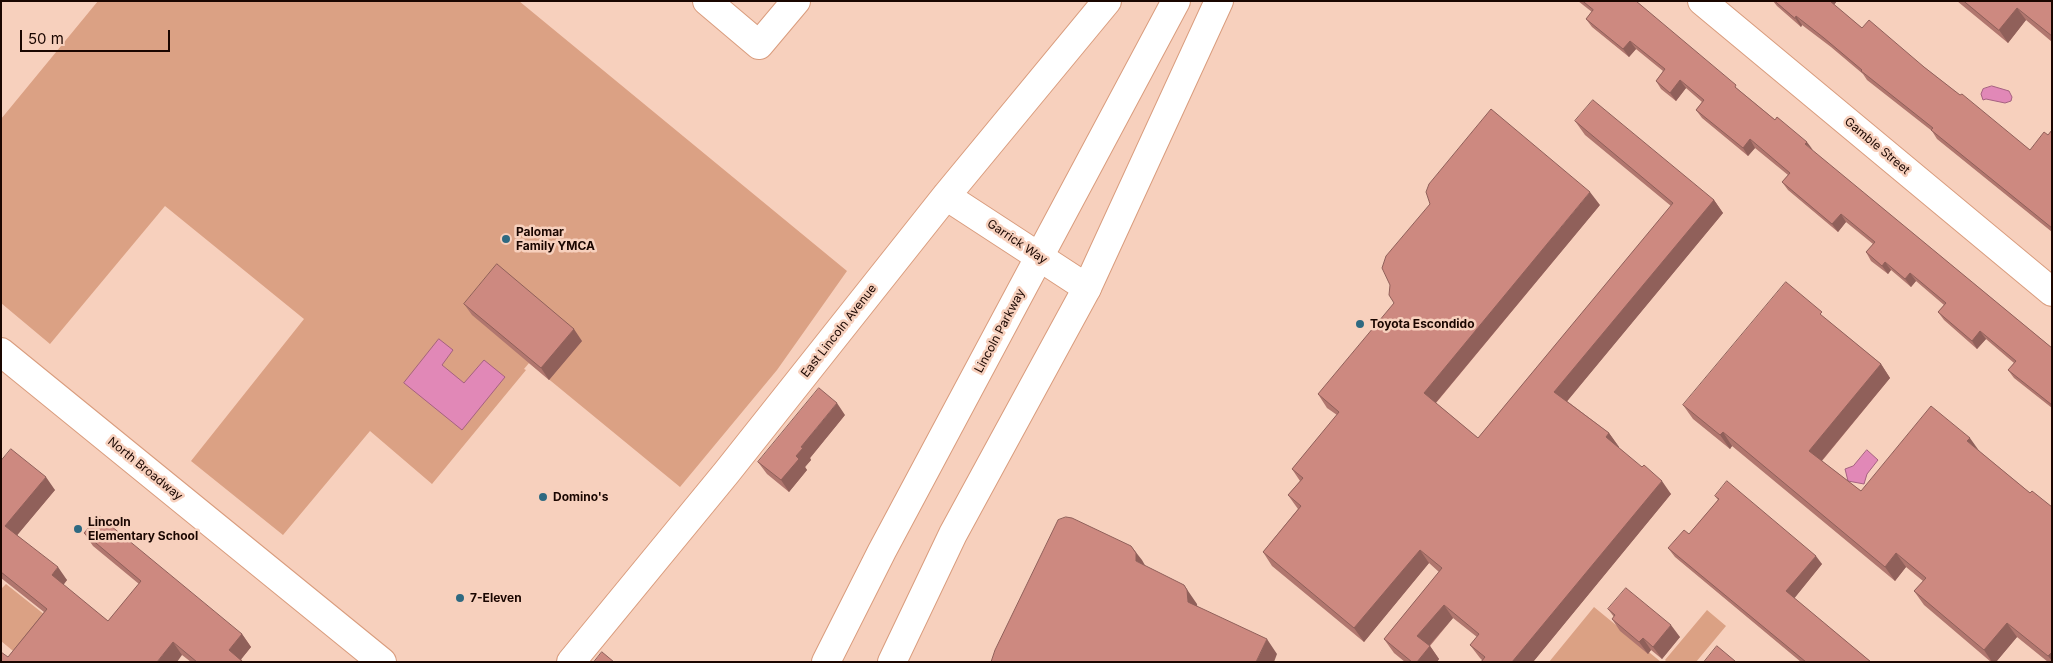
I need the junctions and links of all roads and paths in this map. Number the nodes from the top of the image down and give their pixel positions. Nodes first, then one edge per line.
1 (708, 1) edge
2 (796, 1) edge
3 (1107, 1) edge
4 (1176, 1) edge
5 (1219, 1) edge
6 (1712, 4) edge
7 (946, 196) junction
8 (1040, 257) junction
9 (1087, 288) junction
10 (2052, 292) edge
11 (1, 352) edge
12 (382, 662) edge
13 (571, 662) edge
14 (826, 662) edge
15 (892, 662) edge

1 - 2 main road
3 - 7 main road, East Lincoln Avenue
4 - 8 main road, Lincoln Parkway
5 - 9 main road
6 - 10 main road, Gamble Street
7 - 8 main road, Garrick Way
7 - 13 main road, East Lincoln Avenue
8 - 9 main road, Garrick Way
8 - 14 main road, Lincoln Parkway
9 - 15 main road
11 - 12 main road, North Broadway

